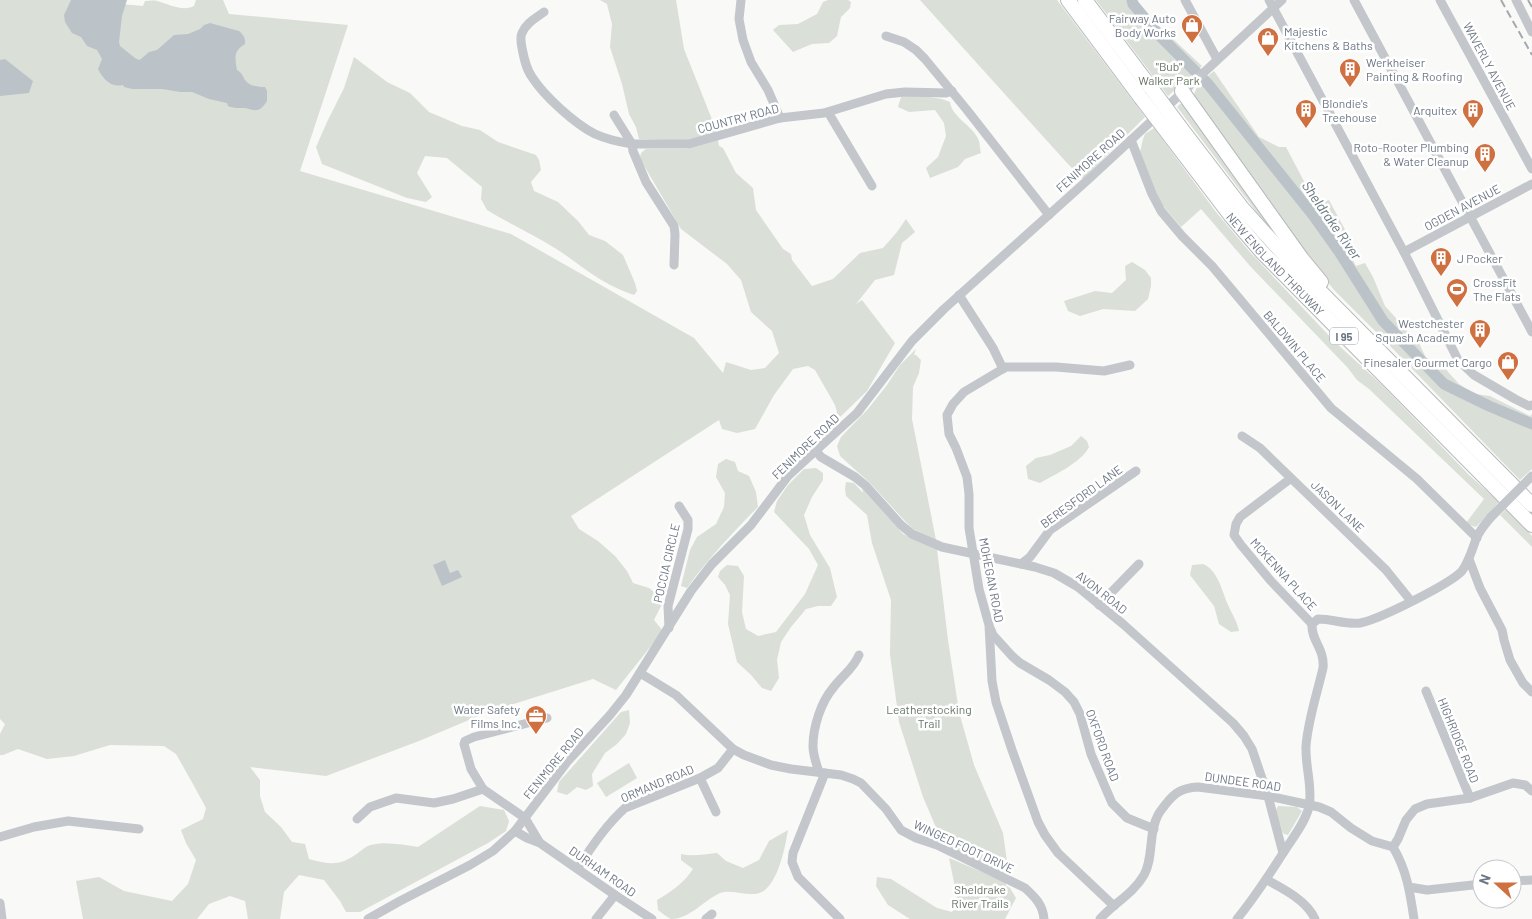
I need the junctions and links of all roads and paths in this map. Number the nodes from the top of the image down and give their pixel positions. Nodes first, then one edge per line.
1 (741, 0) edge
2 (1068, 0) edge
3 (1085, 0) edge
4 (1185, 0) edge
5 (1282, 0) edge
6 (1354, 0) edge
7 (1440, 0) edge
8 (1516, 0) edge
9 (1271, 4) edge
10 (544, 12) dead end
11 (1532, 32) edge
12 (886, 36) dead end
13 (1217, 59) junction
14 (1182, 91) junction
15 (952, 92) junction
16 (1146, 93) junction
17 (828, 112) junction
18 (614, 115) dead end
19 (780, 118) junction
20 (1175, 132) junction
21 (1131, 140) junction
22 (632, 144) junction
23 (1532, 169) edge
24 (1532, 184) edge
25 (872, 186) dead end
26 (1049, 215) junction
27 (1470, 217) junction
28 (1404, 252) junction
29 (674, 265) dead end
30 (959, 295) junction
31 (1532, 332) edge
32 (1384, 356) junction
33 (1130, 364) dead end
34 (1003, 369) junction
35 (1532, 405) edge
36 (1242, 436) dead end
37 (816, 451) junction
38 (1136, 471) dead end
39 (1532, 476) edge
40 (1290, 479) junction
41 (1532, 505) edge
42 (679, 506) dead end
43 (1532, 525) edge
44 (1477, 538) junction
45 (974, 554) junction
46 (1469, 559) junction
47 (1021, 564) junction
48 (1139, 564) dead end
49 (1411, 601) junction
50 (1100, 605) junction
51 (1312, 624) junction
52 (989, 625) junction
53 (669, 628) junction
54 (859, 654) dead end
55 (640, 673) junction
56 (1426, 692) dead end
57 (1532, 692) edge
58 (547, 718) dead end
59 (733, 749) junction
60 (822, 772) junction
61 (700, 778) junction
62 (483, 790) junction
63 (1532, 791) edge
64 (1268, 796) junction
65 (1470, 798) junction
66 (1309, 805) junction
67 (716, 812) dead end
68 (525, 818) junction
69 (357, 819) dead end
70 (139, 829) dead end
71 (1154, 829) junction
72 (515, 831) junction
73 (0, 836) edge
74 (540, 843) junction
75 (1392, 847) junction
76 (1283, 853) junction
77 (578, 868) junction
78 (1267, 880) junction
79 (1472, 885) edge
80 (1409, 887) junction
81 (615, 895) junction
82 (0, 904) edge
83 (1114, 906) junction
84 (2, 919) edge
85 (368, 919) edge
86 (596, 919) edge
87 (652, 919) edge
88 (840, 919) edge
89 (1044, 919) edge
90 (1100, 919) edge
91 (1237, 919) edge
92 (1315, 919) edge
93 (1414, 919) edge

1 - 19 street
2 - 16 highway, NEW ENGLAND THRUWAY / I 95
3 - 16 highway, NEW ENGLAND THRUWAY / I 95
4 - 13 street
5 - 9 street, FENIMORE ROAD
6 - 27 street
7 - 23 street, WAVERLY AVENUE
8 - 11 street
9 - 13 street, FENIMORE ROAD
9 - 28 street
10 - 22 street, COUNTRY ROAD
12 - 15 street
13 - 14 street, FENIMORE ROAD
14 - 21 street, FENIMORE ROAD
14 - 32 highway
15 - 17 street, COUNTRY ROAD
15 - 26 street
16 - 20 highway, NEW ENGLAND THRUWAY / I 95, bridge
17 - 19 street, COUNTRY ROAD
17 - 25 street
18 - 22 street
19 - 22 street, COUNTRY ROAD
20 - 32 highway, NEW ENGLAND THRUWAY / I 95
20 - 43 highway, NEW ENGLAND THRUWAY / I 95
21 - 26 street, FENIMORE ROAD
21 - 44 street, BALDWIN PLACE
22 - 29 street
24 - 27 street, OGDEN AVENUE
26 - 30 street, FENIMORE ROAD
27 - 28 street, OGDEN AVENUE
27 - 31 street
28 - 35 street
30 - 34 street
30 - 37 street, FENIMORE ROAD
32 - 41 highway, NEW ENGLAND THRUWAY / I 95
33 - 34 street
34 - 45 street, MOHEGAN ROAD
36 - 40 street, JASON LANE
37 - 45 street, AVON ROAD
37 - 53 street, FENIMORE ROAD
38 - 47 street, BERESFORD LANE
39 - 44 street, bridge
40 - 49 street, JASON LANE
40 - 51 street, MCKENNA PLACE
42 - 53 street, POCCIA CIRCLE
44 - 46 street
45 - 47 street, AVON ROAD
45 - 52 street, MOHEGAN ROAD
46 - 49 street
46 - 57 street
47 - 50 street, AVON ROAD
48 - 50 street
49 - 51 street
50 - 64 street, AVON ROAD
51 - 66 street
52 - 71 street, OXFORD ROAD
52 - 83 street, MOHEGAN ROAD
53 - 55 street, FENIMORE ROAD
54 - 60 street
55 - 59 street, WINGED FOOT DRIVE
55 - 68 street, FENIMORE ROAD
56 - 65 street, HIGHRIDGE ROAD
58 - 62 street
59 - 60 street, WINGED FOOT DRIVE
59 - 61 street, ORMAND ROAD
60 - 88 street
60 - 89 street, WINGED FOOT DRIVE
61 - 67 street
61 - 77 street, ORMAND ROAD
62 - 68 street
62 - 69 street
63 - 65 street
64 - 66 street, DUNDEE ROAD
64 - 71 street, DUNDEE ROAD
64 - 76 street, AVON ROAD
65 - 75 street
66 - 75 street, DUNDEE ROAD
66 - 76 street
68 - 72 street, FENIMORE ROAD
68 - 74 street, DURHAM ROAD
70 - 73 street
71 - 83 street, DUNDEE ROAD
72 - 74 street, DURHAM ROAD
72 - 85 street, FENIMORE ROAD
74 - 77 street, DURHAM ROAD
75 - 80 street
76 - 78 street
77 - 81 street, DURHAM ROAD
78 - 91 street
78 - 92 street
79 - 80 street
80 - 93 street
81 - 86 street
81 - 87 street, DURHAM ROAD
82 - 84 street
83 - 90 street, DUNDEE ROAD

